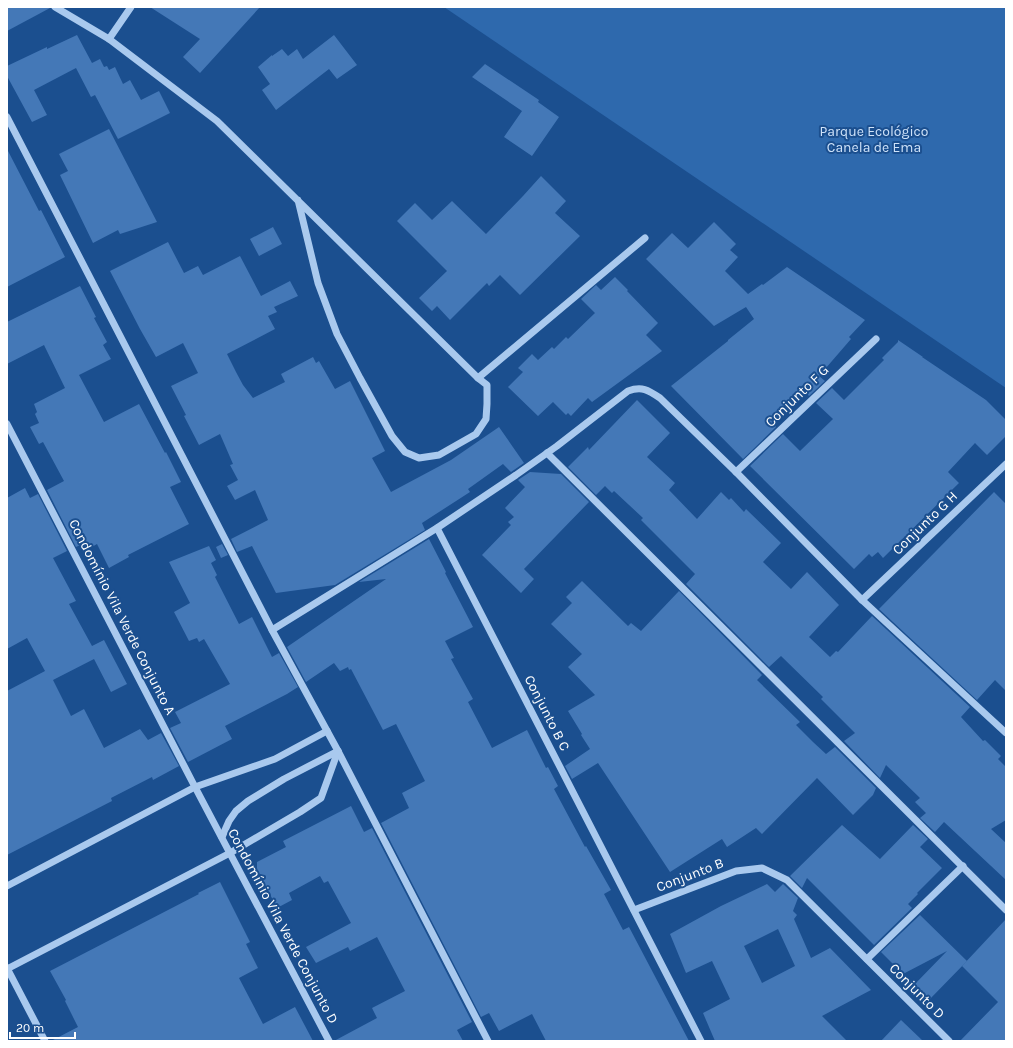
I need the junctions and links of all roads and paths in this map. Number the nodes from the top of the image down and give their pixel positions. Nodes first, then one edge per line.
1 (55, 7) edge
2 (131, 7) edge
3 (109, 39) junction
4 (7, 117) edge
5 (298, 200) junction
6 (645, 238) dead end
7 (876, 339) dead end
8 (478, 378) junction
9 (7, 424) edge
10 (547, 453) junction
11 (1006, 464) edge
12 (736, 472) junction
13 (437, 528) junction
14 (862, 600) junction
15 (272, 630) junction
16 (327, 731) junction
17 (1006, 733) edge
18 (338, 752) junction
19 (195, 787) junction
20 (214, 822) joint
21 (222, 837) junction
22 (230, 853) junction
23 (963, 866) junction
24 (7, 886) edge
25 (634, 910) junction
26 (1006, 910) edge
27 (867, 959) junction
28 (7, 969) edge
29 (45, 1041) edge
30 (329, 1041) edge
31 (488, 1041) edge
32 (701, 1041) edge
33 (949, 1041) edge

1 - 3 street
2 - 3 street
3 - 5 street
4 - 15 street
5 - 8 street
5 - 8 street
6 - 8 street
7 - 12 street, Conjunto F G
9 - 19 street, Condomínio Vila Verde Conjunto A
10 - 12 street
10 - 13 street
10 - 23 street
11 - 14 street, Conjunto G H
12 - 14 street
13 - 15 street
13 - 25 street, Conjunto B C
14 - 17 street
15 - 16 street
16 - 18 street
16 - 19 street
18 - 21 street
18 - 22 street
18 - 31 street
19 - 20 street, Condomínio Vila Verde Conjunto A
19 - 24 street
20 - 21 street, Condomínio Vila Verde Conjunto D
21 - 22 street, Condomínio Vila Verde Conjunto D
22 - 28 street
22 - 30 street, Condomínio Vila Verde Conjunto D
23 - 26 street
23 - 27 street
25 - 27 street, Conjunto B
25 - 32 street
27 - 33 street, Conjunto D
28 - 29 street

